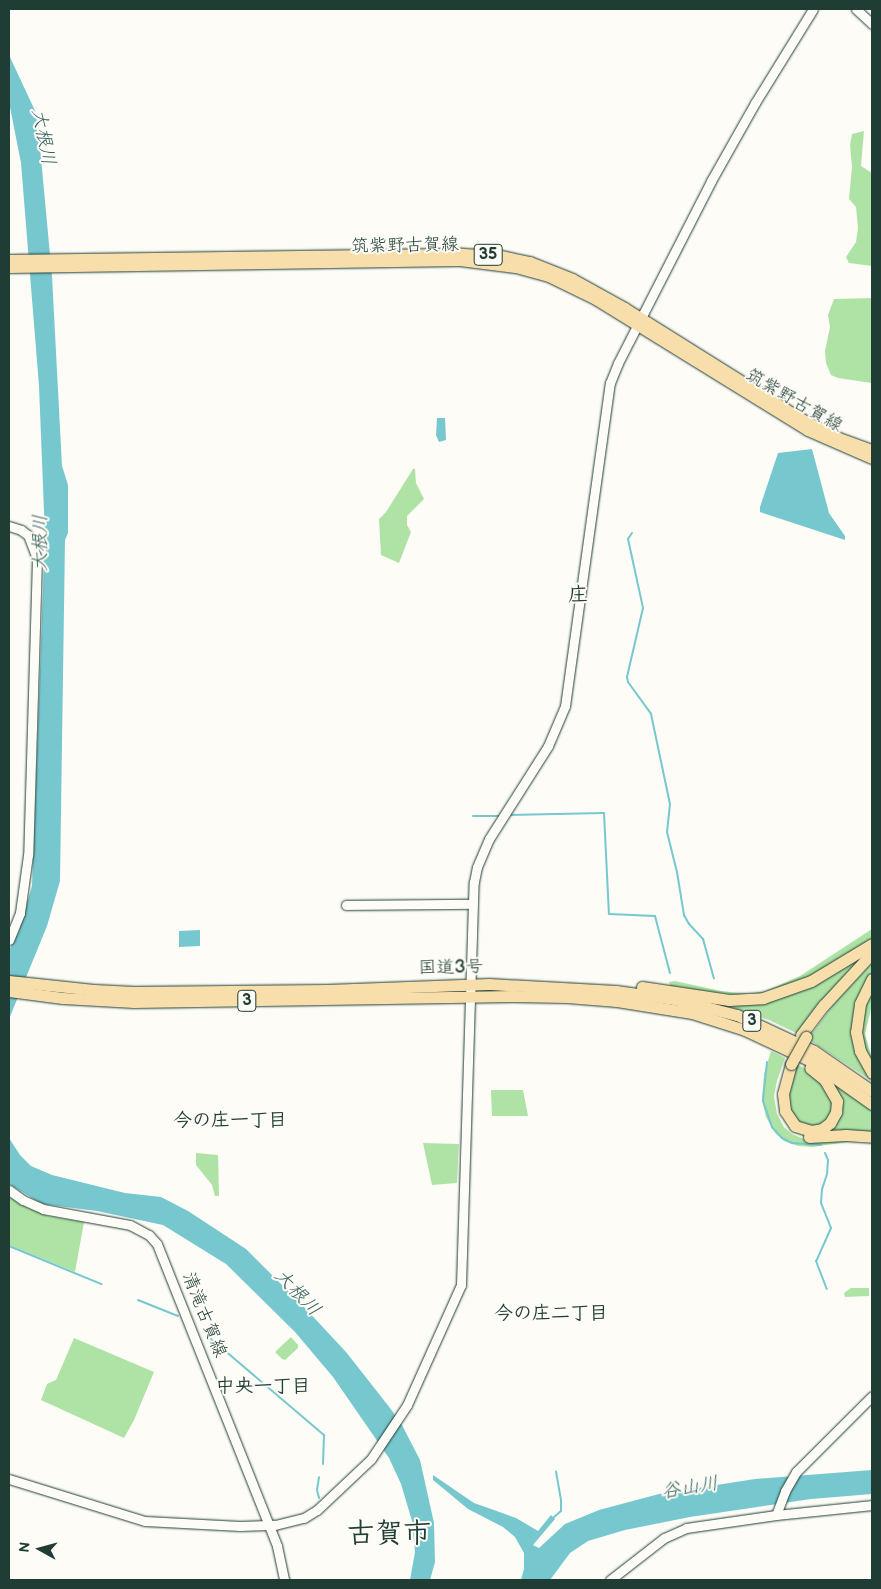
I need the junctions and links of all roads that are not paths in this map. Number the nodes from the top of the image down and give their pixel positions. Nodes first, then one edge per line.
1 (813, 9) edge
2 (856, 9) edge
3 (872, 24) edge
4 (9, 260) edge
5 (25, 264) junction
6 (9, 268) edge
7 (639, 322) junction
8 (872, 450) edge
9 (872, 459) edge
10 (9, 526) edge
11 (472, 904) junction
12 (346, 906) dead end
13 (9, 940) edge
14 (872, 944) edge
15 (872, 953) edge
16 (872, 960) edge
17 (872, 978) edge
18 (9, 981) edge
19 (470, 984) junction
20 (27, 989) junction
21 (616, 990) junction
22 (9, 991) edge
23 (470, 998) junction
24 (745, 1030) junction
25 (804, 1036) junction
26 (789, 1062) junction
27 (872, 1073) edge
28 (872, 1091) edge
29 (872, 1104) edge
30 (872, 1137) edge
31 (9, 1190) edge
32 (872, 1396) edge
33 (9, 1479) edge
34 (872, 1505) edge
35 (776, 1515) junction
36 (269, 1526) junction
37 (284, 1580) edge
38 (610, 1580) edge

1 - 7 street
2 - 3 street
4 - 5 main road, 筑紫野古賀線 / 35
5 - 6 main road, 筑紫野古賀線 / 35
5 - 7 main road, 筑紫野古賀線 / 35
7 - 8 main road, 筑紫野古賀線 / 35
7 - 9 main road, 筑紫野古賀線 / 35
7 - 11 street
10 - 13 street
11 - 12 street
11 - 19 street
14 - 21 highway
15 - 25 highway
16 - 25 highway
17 - 27 highway
18 - 20 highway, 国道3号 / 3
19 - 20 highway, 国道3号 / 3
19 - 21 highway, 国道3号 / 3
19 - 23 street
20 - 22 highway, 国道3号 / 3
20 - 23 highway, 国道3号 / 3
21 - 28 highway, 国道3号 / 3
23 - 24 highway, 国道3号 / 3
23 - 36 street
24 - 26 highway
24 - 29 highway, 3
25 - 26 highway
26 - 30 highway
31 - 36 street, 清滝古賀線
32 - 35 street
33 - 36 street
34 - 35 street
35 - 38 street
36 - 37 street, 清滝古賀線

